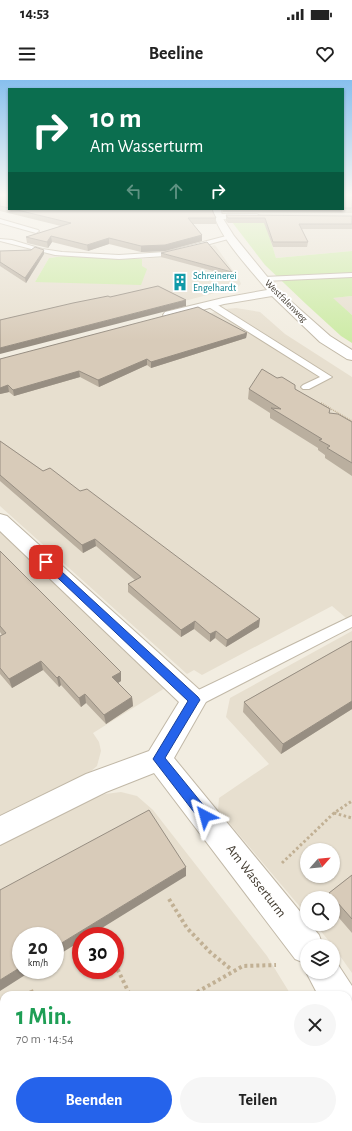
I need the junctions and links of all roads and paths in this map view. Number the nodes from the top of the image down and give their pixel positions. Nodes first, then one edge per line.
1 (20, 243) edge
2 (203, 243) edge
3 (235, 243) edge
4 (41, 250) junction
5 (20, 251) edge
6 (352, 275) edge
7 (264, 278) junction
8 (274, 292) junction
9 (223, 301) junction
10 (210, 304) junction
11 (300, 316) junction
12 (158, 318) edge
13 (352, 356) edge
14 (306, 387) joint
15 (352, 421) edge
16 (0, 520) edge
17 (352, 621) edge
18 (194, 700) junction
19 (159, 759) junction
20 (352, 802) edge
21 (334, 813) junction
22 (352, 818) edge
23 (0, 830) edge
24 (260, 885) junction
25 (169, 899) dead end
26 (301, 939) edge
27 (280, 965) dead end
28 (232, 970) junction
29 (122, 979) edge
30 (328, 979) edge
31 (128, 991) edge
32 (198, 991) edge
33 (335, 991) edge

1 - 4 lane
2 - 4 lane
3 - 7 street, Westfalenweg
4 - 5 lane
6 - 7 lane
7 - 8 street, Westfalenweg
8 - 9 street
8 - 11 street, Westfalenweg
9 - 10 street
9 - 11 street
10 - 12 street
10 - 14 lane
11 - 13 street, Westfalenweg
14 - 15 path
16 - 18 street
17 - 18 lane
18 - 19 street
19 - 23 street
19 - 24 street, Am Wasserturm
20 - 21 path
21 - 22 path
21 - 24 path
24 - 26 street, Am Wasserturm
25 - 28 path
27 - 28 path
28 - 32 path
29 - 31 path
30 - 33 street

